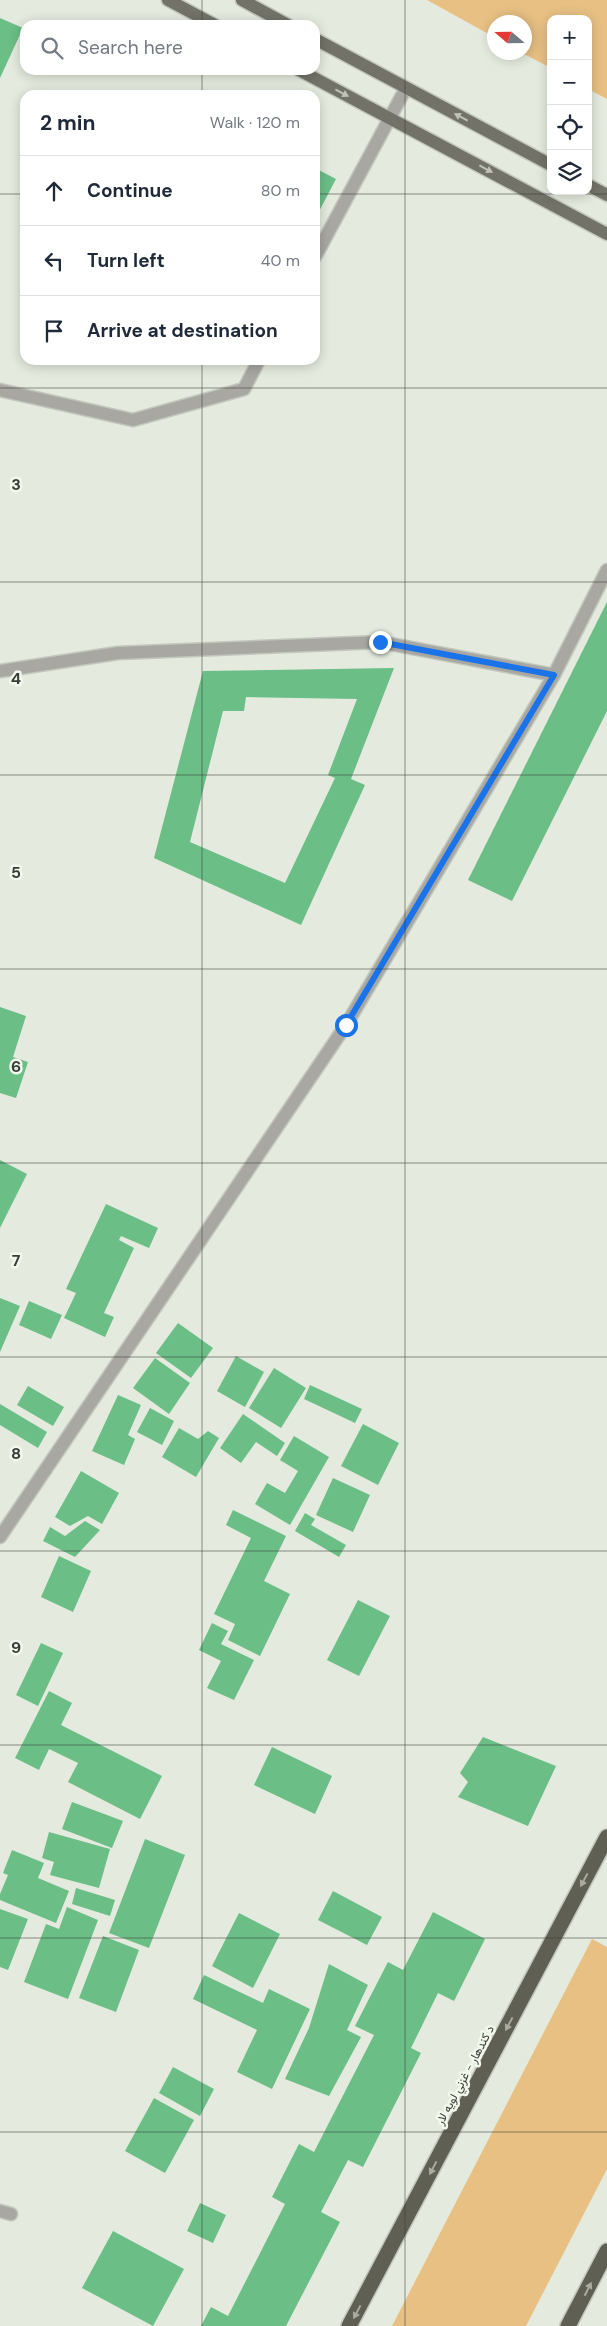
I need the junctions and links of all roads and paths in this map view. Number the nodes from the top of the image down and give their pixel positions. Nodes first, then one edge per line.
1 (168, 0) edge
2 (242, 0) edge
3 (206, 20) edge
4 (279, 20) edge
5 (320, 42) edge
6 (308, 75) edge
7 (406, 88) junction
8 (390, 118) junction
9 (547, 163) edge
10 (592, 187) edge
11 (607, 195) edge
12 (607, 234) edge
13 (320, 248) edge
14 (256, 365) edge
15 (0, 390) edge
16 (607, 570) edge
17 (0, 671) edge
18 (554, 675) junction
19 (0, 1537) edge
20 (607, 1837) edge
21 (607, 2251) edge
22 (349, 2326) edge
23 (568, 2326) edge

1 - 3 main road
2 - 4 main road
5 - 7 main road
6 -> 8 main road
7 - 8 street
9 -> 7 main road
8 -> 12 main road
8 - 13 street
10 - 11 main road
14 - 15 street
16 - 18 street
17 - 18 street
18 - 19 street
20 -> 22 highway, د کندهار - غزني لويه لار
23 -> 21 highway

